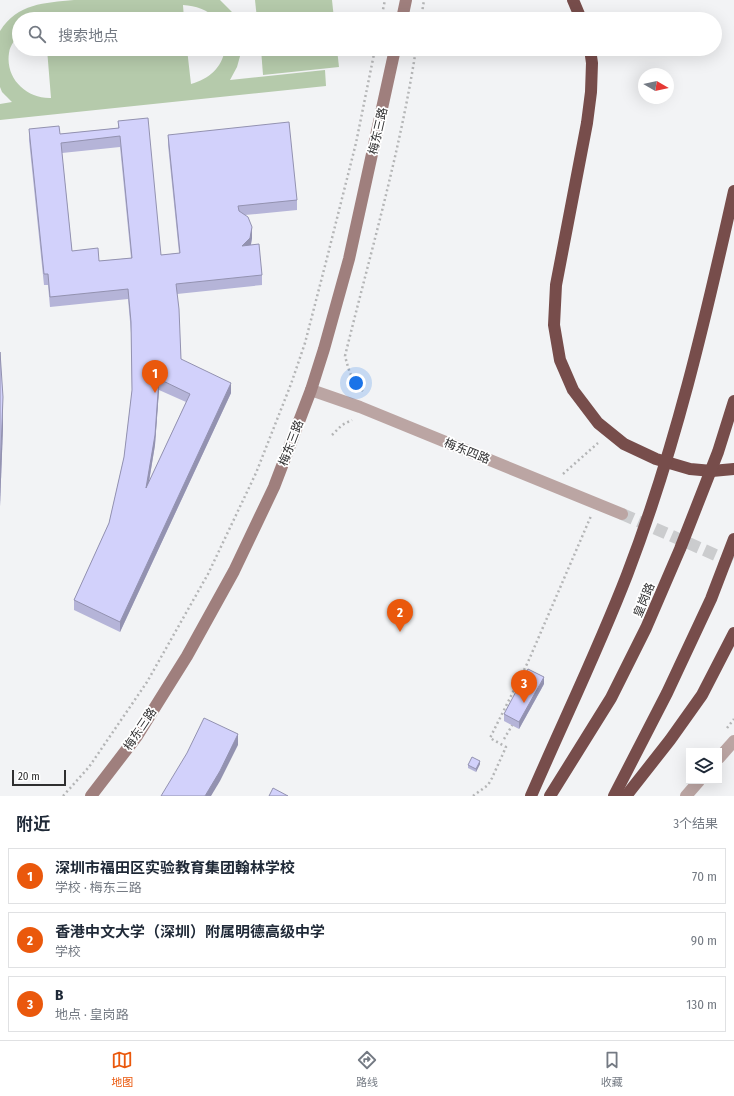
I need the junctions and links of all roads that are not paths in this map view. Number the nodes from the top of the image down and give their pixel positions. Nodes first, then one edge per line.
1 (406, 0) edge
2 (573, 0) edge
3 (403, 12) edge
4 (578, 12) edge
5 (393, 56) edge
6 (591, 56) edge
7 (734, 191) edge
8 (311, 390) junction
9 (734, 400) edge
10 (734, 469) edge
11 (622, 514) tunnel mouth
12 (734, 539) edge
13 (734, 633) edge
14 (734, 741) edge
15 (722, 755) edge
16 (696, 784) edge
17 (91, 796) edge
18 (531, 796) edge
19 (550, 796) edge
20 (614, 796) edge
21 (626, 796) edge
22 (686, 796) edge

1 - 3 street
2 - 4 highway
5 - 8 street, 梅东三路
6 - 10 highway
7 - 18 highway
8 - 11 street, 梅东四路
8 - 17 street, 梅东三路
9 - 19 highway, 皇岗路
12 - 20 highway
13 - 21 highway
14 - 15 street
16 - 22 street

